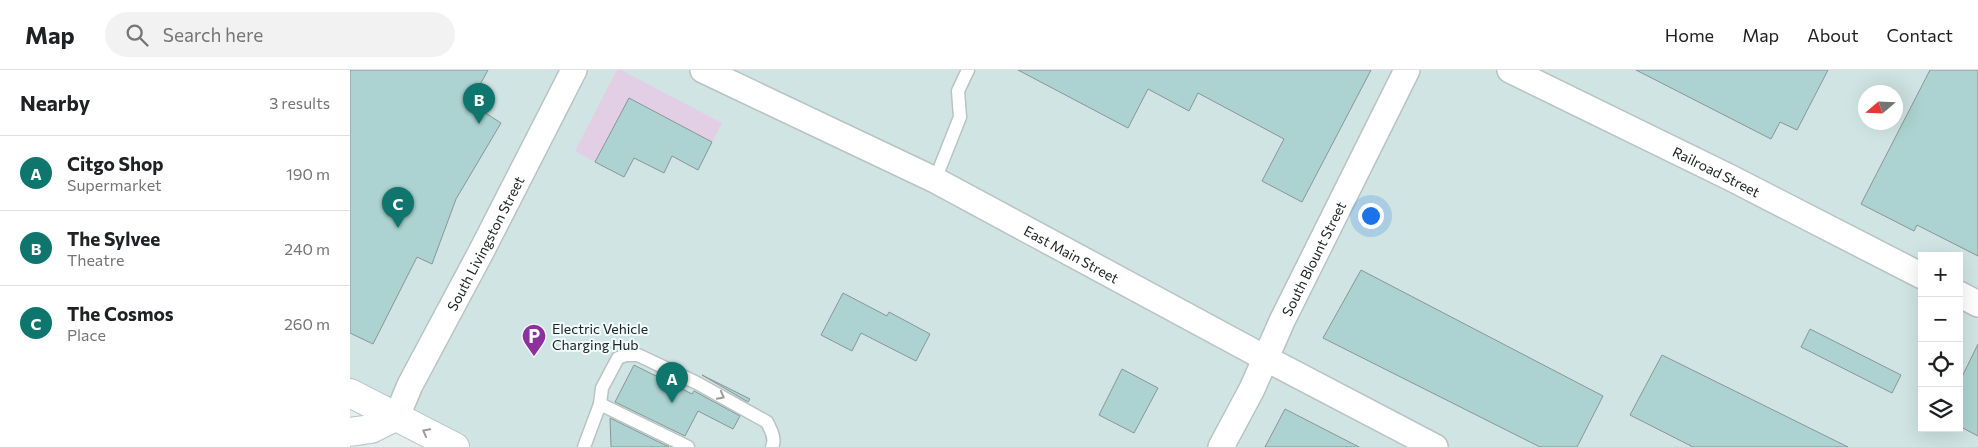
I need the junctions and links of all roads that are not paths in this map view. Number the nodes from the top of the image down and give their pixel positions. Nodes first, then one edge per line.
1 (574, 70) edge
2 (703, 70) edge
3 (968, 70) edge
4 (1408, 70) edge
5 (1510, 70) edge
6 (935, 180) junction
7 (1918, 274) edge
8 (1963, 296) edge
9 (1978, 304) edge
10 (1265, 358) junction
11 (350, 393) edge
12 (600, 404) junction
13 (397, 416) junction
14 (350, 432) edge
15 (455, 447) edge
16 (584, 447) edge
17 (688, 447) edge
18 (772, 447) edge
19 (1220, 447) edge
20 (1435, 447) edge

1 - 13 street, South Livingston Street
2 - 6 street, East Main Street
3 - 6 lane
4 - 10 street, South Blount Street
5 - 7 street, Railroad Street
6 - 10 street, East Main Street
8 - 9 street
10 - 19 street, South Blount Street
10 - 20 street, East Main Street
11 - 13 main road
12 - 16 lane
12 - 17 lane
12 -> 18 lane
13 - 14 main road
15 -> 13 main road

